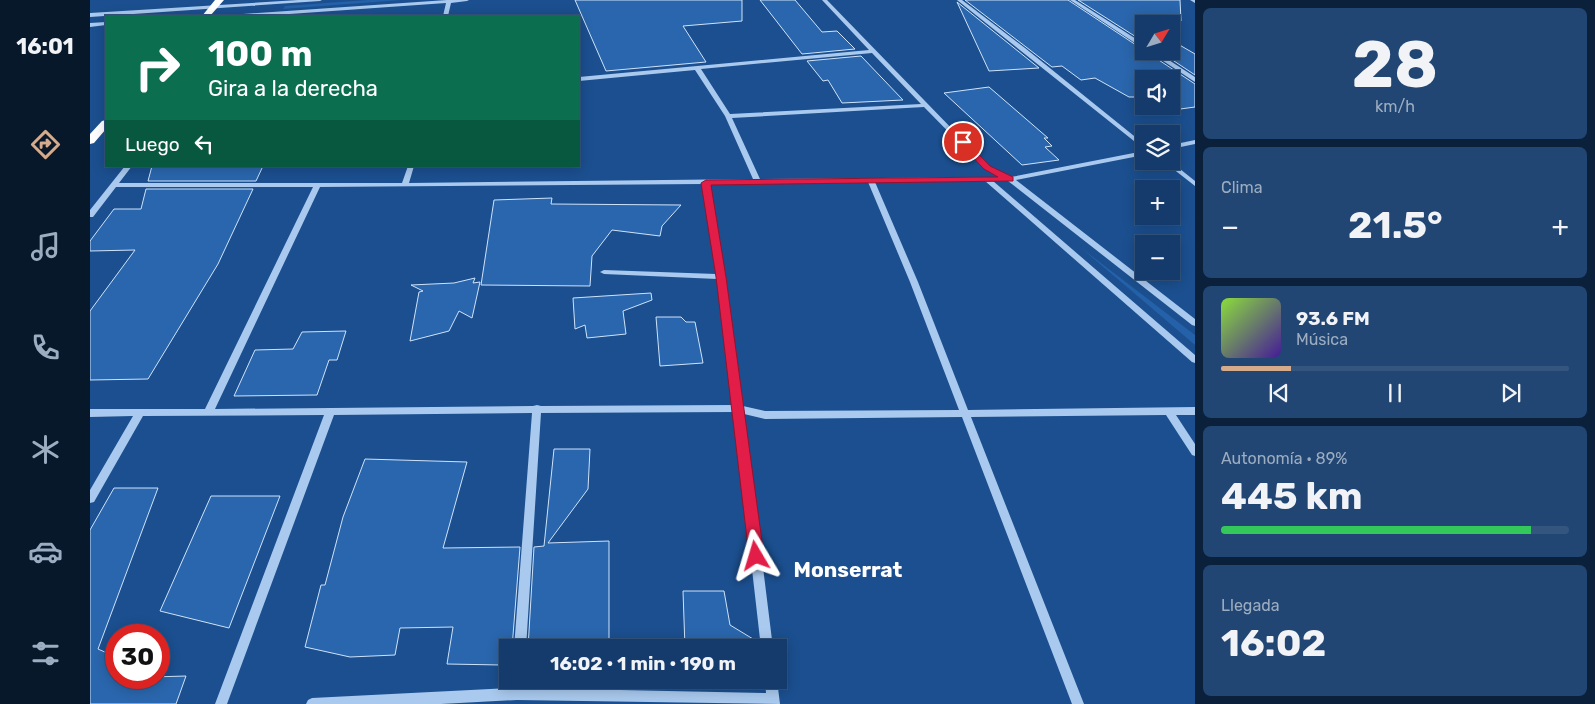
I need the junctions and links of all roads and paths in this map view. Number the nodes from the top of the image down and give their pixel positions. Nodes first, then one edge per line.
1 (320, 0) edge
2 (467, 0) edge
3 (824, 0) edge
4 (959, 0) edge
5 (1072, 0) edge
6 (1192, 0) edge
7 (259, 2) edge
8 (449, 2) junction
9 (1195, 2) edge
10 (217, 3) edge
11 (90, 15) edge
12 (207, 15) edge
13 (250, 15) edge
14 (263, 15) edge
15 (446, 15) edge
16 (105, 24) edge
17 (90, 25) edge
18 (1135, 41) edge
19 (874, 51) junction
20 (1165, 60) edge
21 (697, 68) junction
22 (580, 79) edge
23 (1195, 80) edge
24 (927, 105) junction
25 (728, 116) junction
26 (105, 124) edge
27 (90, 140) edge
28 (1135, 140) edge
29 (1195, 142) edge
30 (1180, 145) edge
31 (1135, 155) edge
32 (128, 167) edge
33 (411, 167) edge
34 (987, 168) junction
35 (1177, 170) edge
36 (1010, 179) junction
37 (986, 180) junction
38 (758, 182) junction
39 (871, 182) junction
40 (706, 183) junction
41 (318, 184) junction
42 (1195, 184) edge
43 (114, 185) junction
44 (405, 185) junction
45 (90, 215) edge
46 (604, 272) dead end
47 (721, 277) junction
48 (1195, 322) edge
49 (1195, 360) edge
50 (537, 408) junction
51 (739, 408) junction
52 (209, 411) junction
53 (1168, 411) junction
54 (1195, 411) edge
55 (330, 412) junction
56 (90, 413) edge
57 (140, 413) junction
58 (964, 413) junction
59 (1195, 452) edge
60 (90, 499) edge
61 (521, 639) edge
62 (766, 639) edge
63 (517, 689) edge
64 (517, 694) junction
65 (774, 701) edge
66 (221, 704) edge
67 (312, 704) edge
68 (1078, 704) edge

1 - 7 street
2 - 8 street
3 - 19 street
4 - 28 street
5 - 18 street
6 - 9 street
7 - 10 street
7 - 13 street
8 - 14 street
8 - 15 street
10 - 11 street
10 - 12 highway
16 - 17 street
19 - 21 street
19 - 24 street
20 - 23 street
21 - 22 street
21 - 25 street
24 - 25 street
24 - 34 street
25 - 38 street
26 - 27 highway
29 - 30 street
31 - 36 street
32 - 43 street
33 - 44 street
34 - 36 street
34 - 37 street
35 - 42 street
36 - 37 street
36 - 48 street
37 - 39 street
37 - 49 street
38 - 39 street
38 - 40 street
39 - 58 street
40 - 44 street
40 - 47 street
41 - 43 street
41 - 44 street
41 - 52 street
43 - 45 street
46 - 47 street
47 - 51 street
50 - 51 street
50 - 55 street
50 - 61 street
51 - 58 street
51 - 62 street
52 - 55 street
52 - 57 street
53 - 54 street
53 - 58 street
53 - 59 street
55 - 66 street
56 - 57 street
57 - 60 street
58 - 68 street
63 - 64 street
64 - 65 street
64 - 67 street

